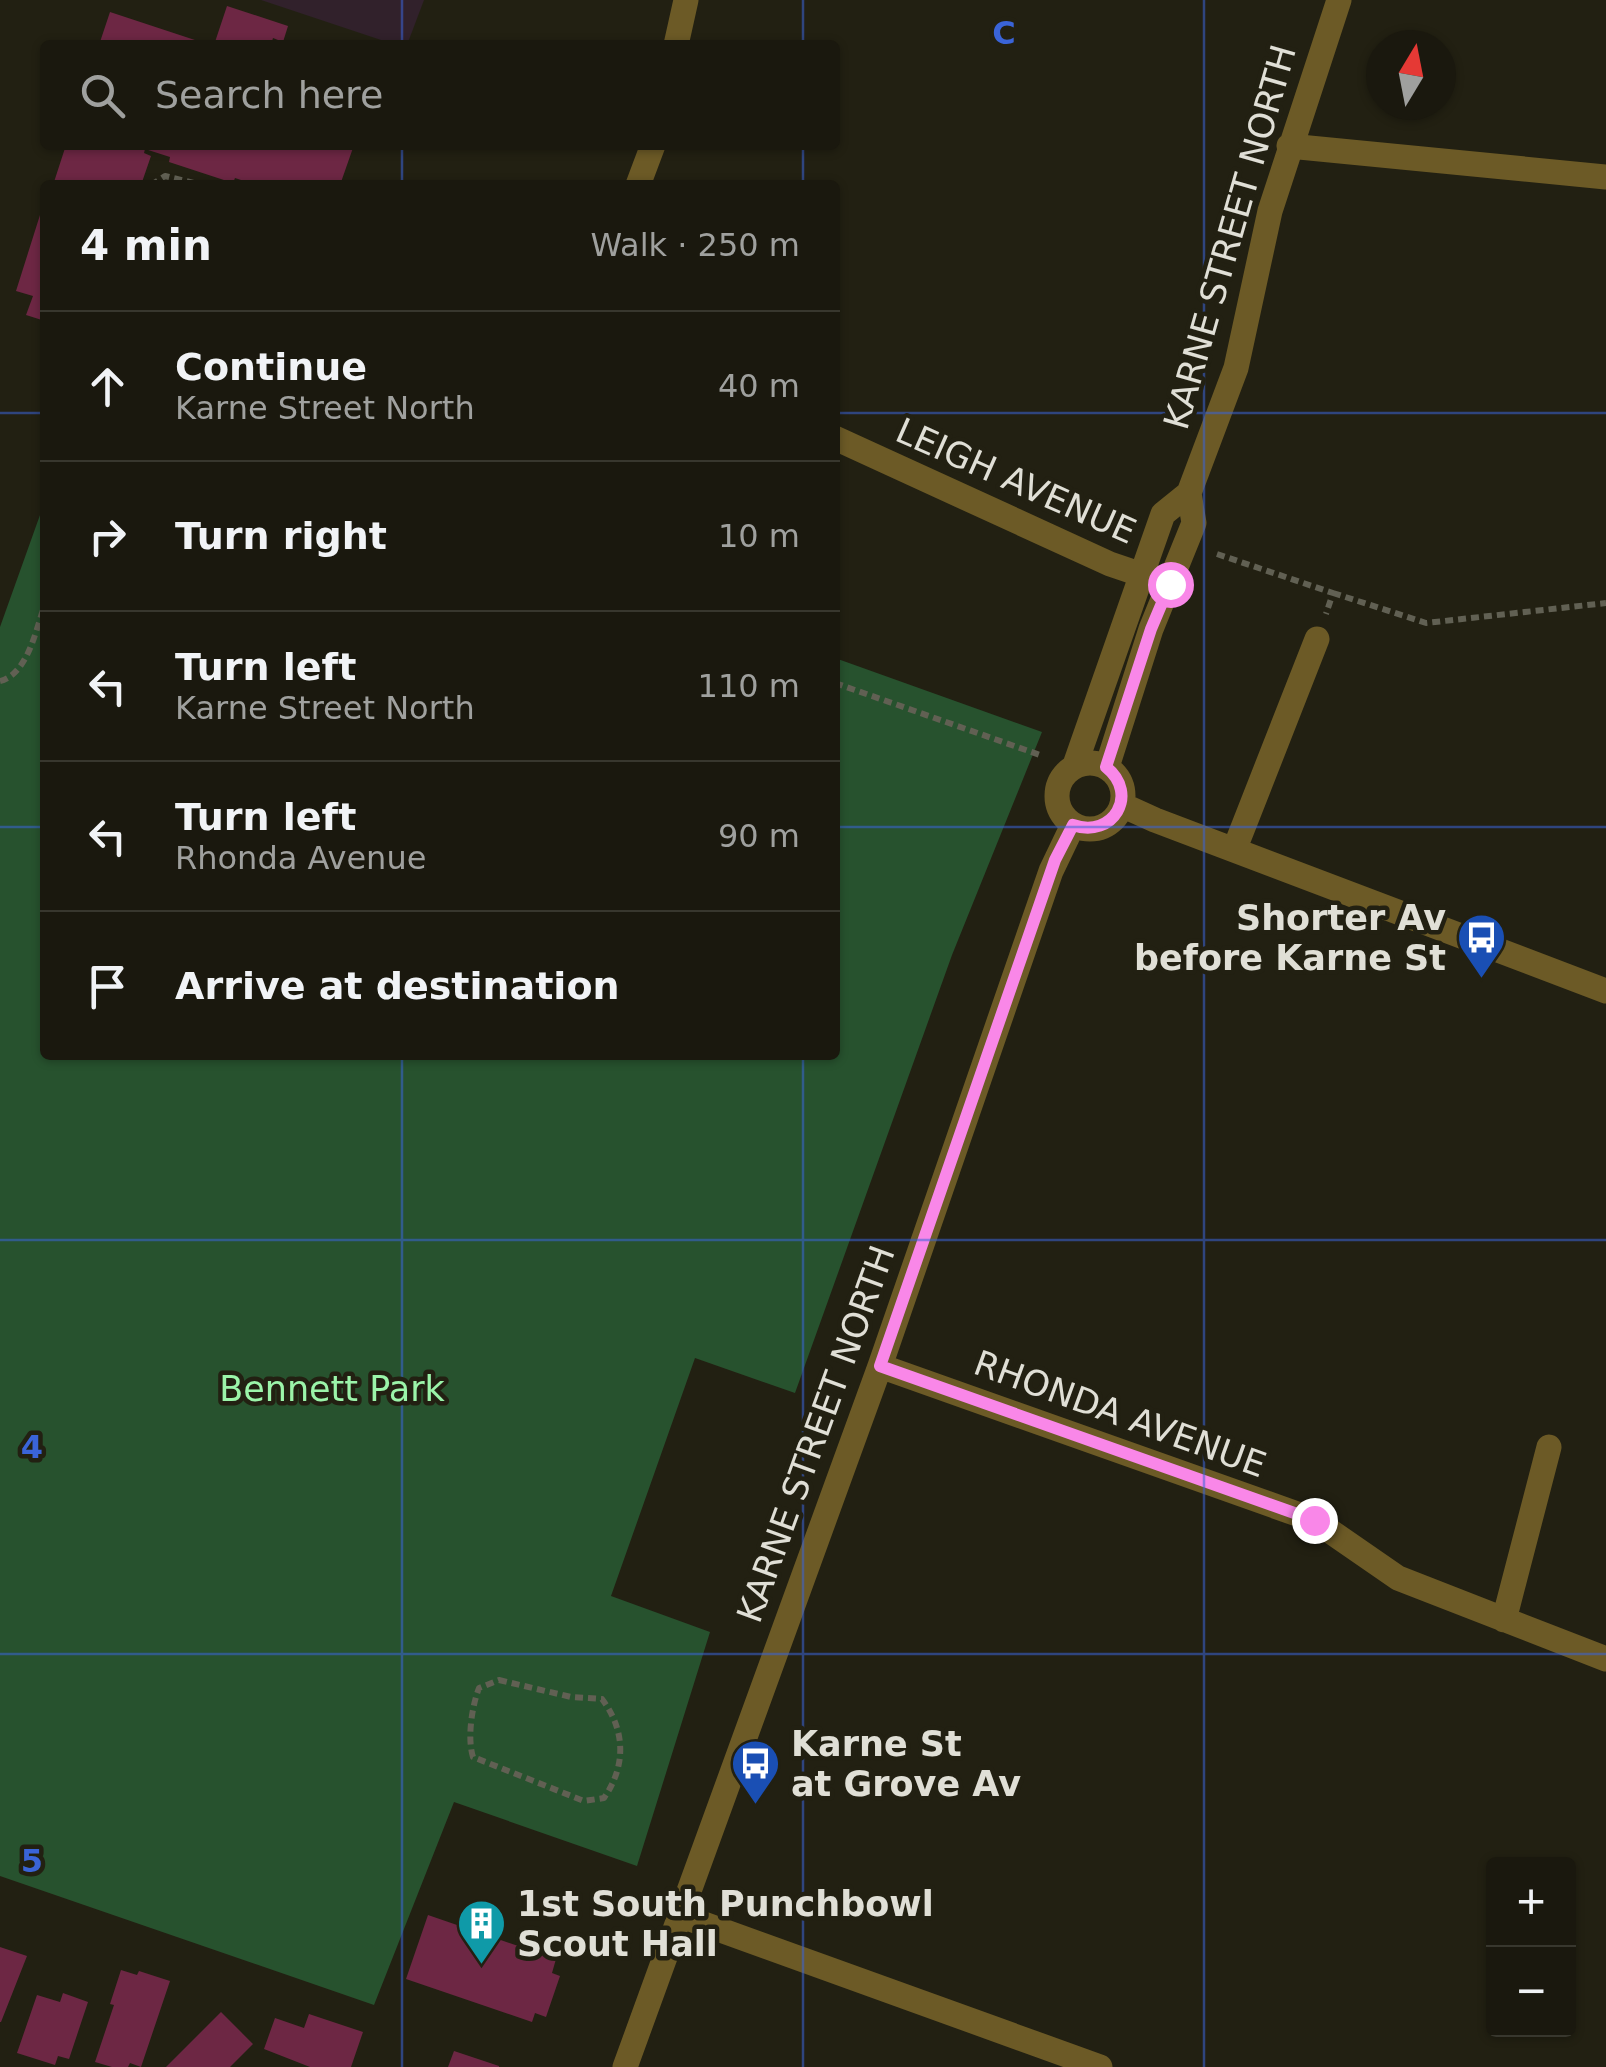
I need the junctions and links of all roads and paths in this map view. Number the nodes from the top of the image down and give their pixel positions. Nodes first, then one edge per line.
1 (686, 0) edge
2 (1339, 0) edge
3 (677, 40) edge
4 (1289, 146) junction
5 (650, 150) edge
6 (1606, 177) edge
7 (640, 180) edge
8 (840, 440) edge
9 (1189, 493) junction
10 (1217, 554) dead end
11 (1142, 575) junction
12 (1170, 584) junction
13 (1333, 593) junction
14 (1606, 602) edge
15 (40, 617) edge
16 (1317, 639) joint
17 (0, 680) edge
18 (840, 685) edge
19 (1040, 754) dead end
20 (1075, 765) junction
21 (1106, 767) junction
22 (1122, 804) junction
23 (1073, 825) junction
24 (1235, 848) junction
25 (1606, 991) edge
26 (880, 1366) junction
27 (1549, 1447) dead end
28 (1504, 1620) junction
29 (1606, 1659) edge
30 (602, 1699) joint
31 (679, 1915) junction
32 (624, 2067) edge
33 (1100, 2067) edge

1 - 3 street
2 - 4 street, KARNE STREET NORTH
4 - 6 street
4 - 9 street, KARNE STREET NORTH
5 - 7 street
8 - 11 street, LEIGH AVENUE
9 - 11 street, KARNE STREET NORTH
9 - 12 street, KARNE STREET NORTH
10 - 13 path
11 - 12 street, LEIGH AVENUE
11 - 20 street, KARNE STREET NORTH
12 - 21 street, KARNE STREET NORTH
13 - 14 path
13 - 16 path
15 - 17 path
16 - 24 street
18 - 19 path
20 - 21 street
20 - 23 street
21 - 22 street
22 - 23 street
22 - 24 street
23 - 26 street, KARNE STREET NORTH
24 - 25 street
26 - 28 street, RHONDA AVENUE
26 - 31 street, KARNE STREET NORTH
27 - 28 street
28 - 29 street, RHONDA AVENUE
30 - 30 path
31 - 32 street, KARNE STREET NORTH
31 - 33 street

